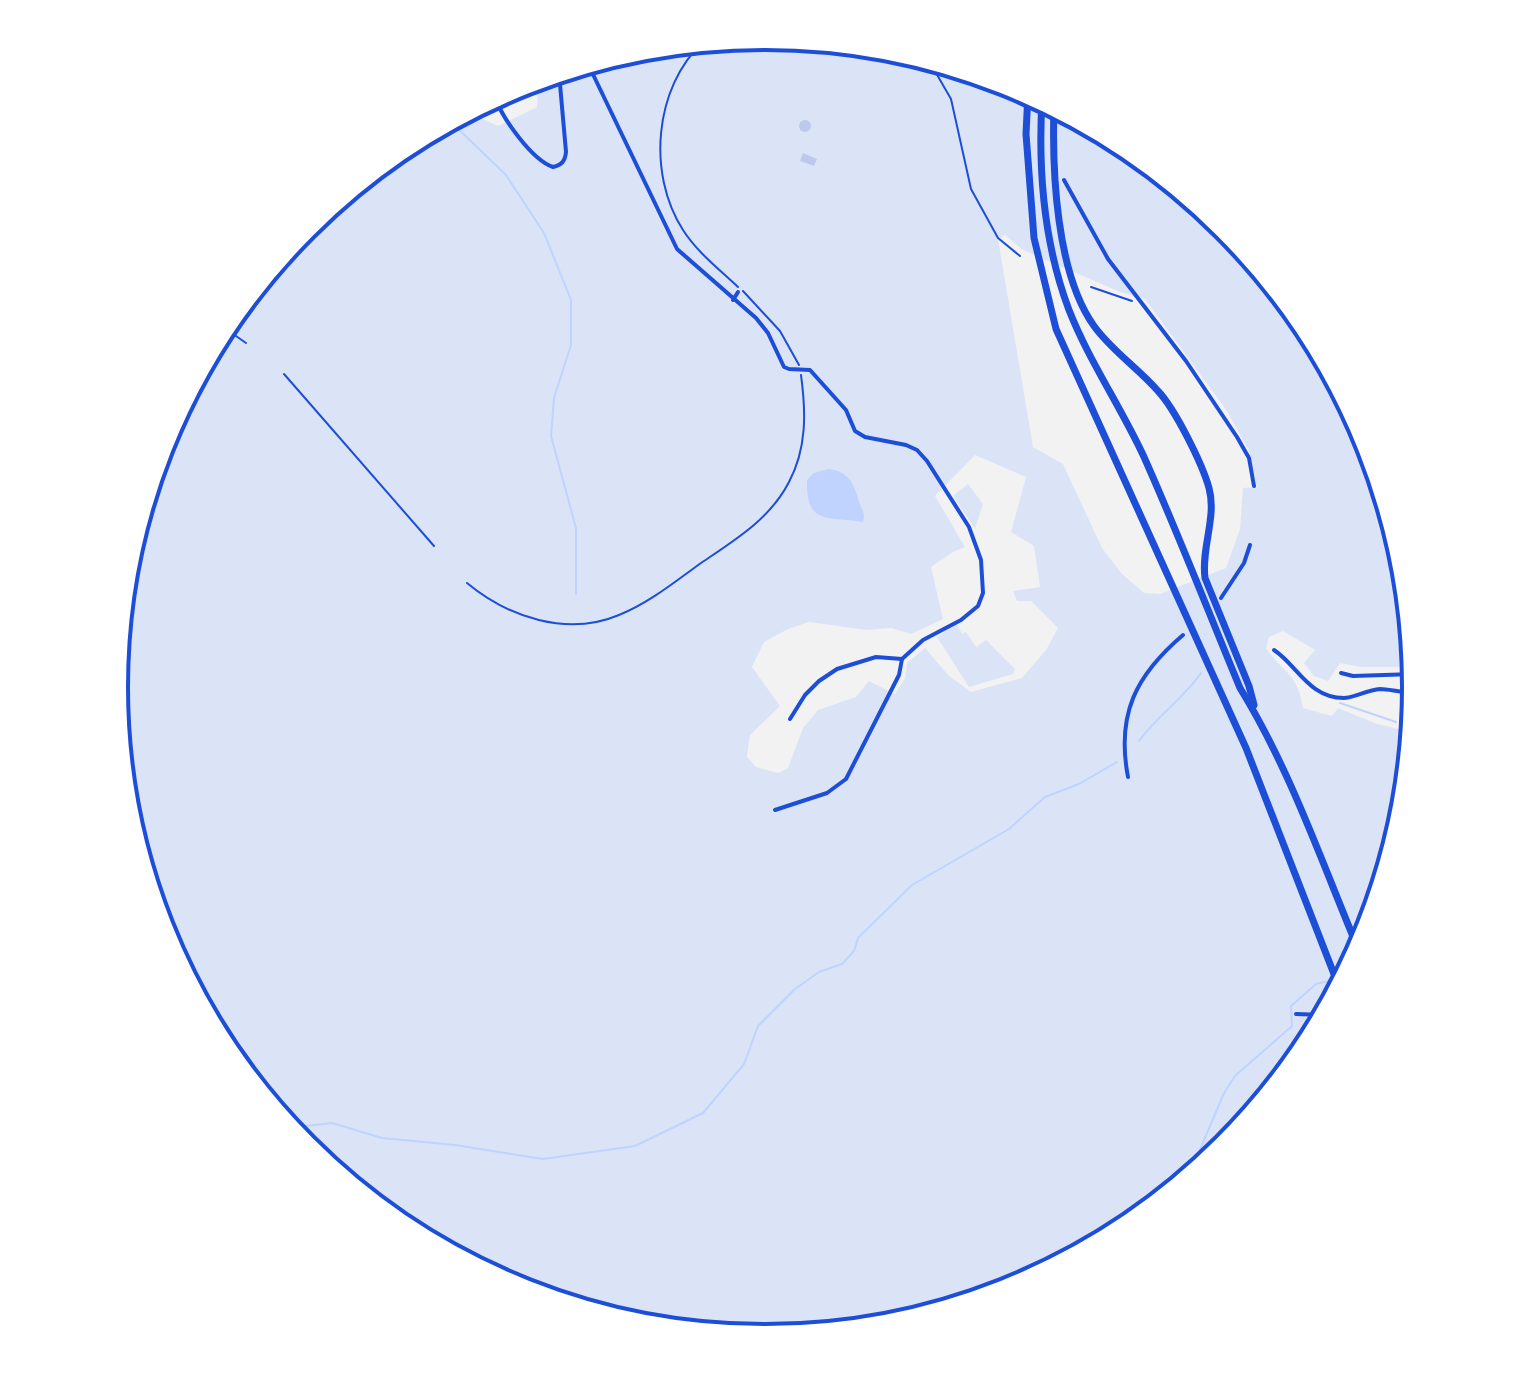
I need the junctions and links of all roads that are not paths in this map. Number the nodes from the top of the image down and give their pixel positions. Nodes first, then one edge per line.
1 (593, 74) edge
2 (560, 84) edge
3 (1027, 107) edge
4 (499, 109) edge
5 (1041, 113) edge
6 (1054, 120) edge
7 (1064, 180) dead end
8 (738, 292) dead end
9 (733, 300) junction
10 (1254, 486) dead end
11 (1250, 545) dead end
12 (1221, 598) dead end
13 (1183, 635) dead end
14 (1274, 650) dead end
15 (902, 659) junction
16 (1341, 673) dead end
17 (1402, 674) edge
18 (1402, 692) edge
19 (1256, 714) junction
20 (790, 719) dead end
21 (1128, 777) dead end
22 (775, 810) dead end
23 (1352, 935) edge
24 (1334, 974) edge
25 (1296, 1014) dead end
26 (1312, 1015) edge

1 - 9 street
2 - 4 street
3 - 24 highway
5 - 19 highway
6 - 19 highway
7 - 10 street
8 - 9 street
9 - 15 street
11 - 12 street
13 - 21 street
14 - 18 street
15 - 20 street
15 - 22 street
16 - 17 street
19 - 23 highway
25 - 26 street

